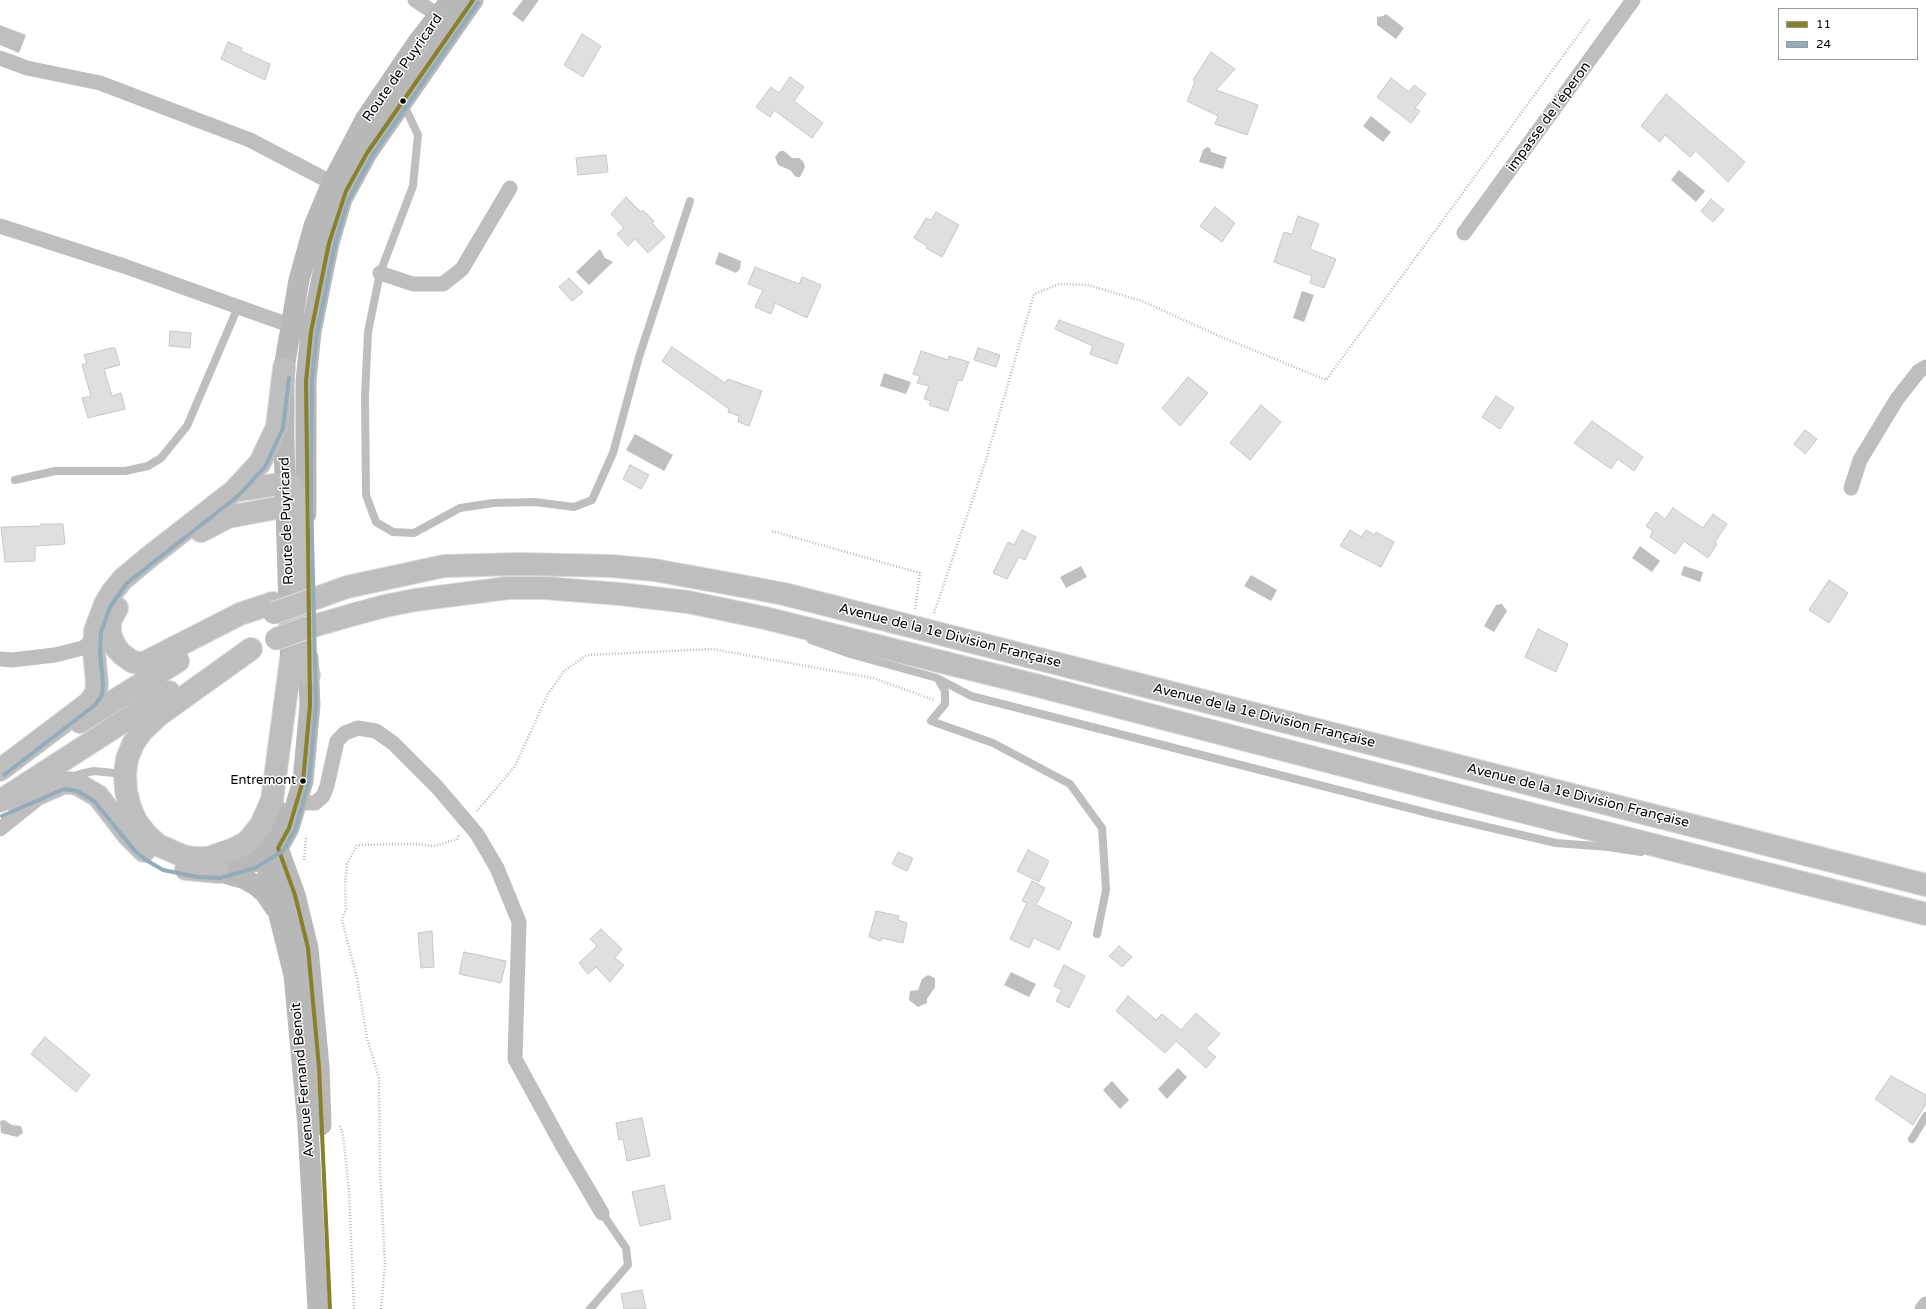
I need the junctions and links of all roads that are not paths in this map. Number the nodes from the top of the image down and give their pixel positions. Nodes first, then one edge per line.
1 (415, 0) edge
2 (1633, 0) edge
3 (455, 10) edge
4 (418, 42) junction
5 (0, 58) edge
6 (403, 64) junction
7 (403, 102) junction
8 (344, 158) junction
9 (339, 187) junction
10 (510, 188) dead end
11 (690, 201) dead end
12 (0, 226) edge
13 (1464, 233) dead end
14 (380, 273) junction
15 (238, 307) junction
16 (301, 329) junction
17 (1926, 367) edge
18 (284, 368) junction
19 (15, 480) dead end
20 (1851, 488) dead end
21 (234, 491) junction
22 (290, 494) junction
23 (273, 608) junction
24 (739, 613) junction
25 (102, 634) junction
26 (251, 649) junction
27 (0, 659) edge
28 (297, 671) junction
29 (937, 678) junction
30 (0, 771) edge
31 (125, 774) junction
32 (51, 788) junction
33 (0, 801) edge
34 (297, 802) junction
35 (0, 811) edge
36 (0, 829) edge
37 (265, 844) junction
38 (1712, 859) junction
39 (219, 872) junction
40 (1926, 885) edge
41 (279, 914) junction
42 (1926, 914) edge
43 (1097, 934) dead end
44 (1926, 1116) edge
45 (1912, 1139) dead end
46 (602, 1213) joint
47 (1926, 1304) edge
48 (318, 1309) edge
49 (330, 1309) edge
50 (590, 1309) edge
51 (1922, 1309) edge

1 - 3 street
2 - 13 street, impasse de l'éperon
3 - 4 main road, Route de Puyricard
3 - 7 main road, Route de Puyricard
4 - 6 main road, Route de Puyricard
4 - 8 lane
5 - 9 street
6 - 7 street
6 - 8 main road, Route de Puyricard
7 - 9 main road, Route de Puyricard
7 - 14 lane
8 - 9 main road, Route de Puyricard
9 - 16 main road, Route de Puyricard
9 - 16 main road, Route de Puyricard
10 - 14 street
11 - 14 lane
12 - 15 street
15 - 16 street
15 - 19 lane
16 - 18 main road, Route de Puyricard
16 - 22 main road
16 - 28 main road, Route de Puyricard
17 - 20 street
18 - 21 highway
18 - 22 main road, Route de Puyricard
21 - 22 highway
21 - 25 highway
22 - 25 highway
22 - 28 highway
23 - 25 highway
23 - 30 highway, Avenue de la 1e Division Française
23 - 40 highway, Avenue de la 1e Division Française, bridge
24 - 26 highway, Avenue de la 1e Division Française, bridge
24 - 29 lane
24 - 38 highway, Avenue de la 1e Division Française
25 - 27 street
25 - 30 highway
26 - 31 highway
26 - 33 highway
28 - 34 main road, Route de Puyricard
28 - 37 highway
29 - 38 lane
29 - 43 lane
31 - 32 lane
31 - 37 highway
32 - 35 highway
32 - 36 street
32 - 39 highway
34 - 37 main road, Route de Puyricard
34 - 46 street
37 - 39 main road
37 - 41 main road, Avenue Fernand Benoit
37 - 49 main road, Avenue Fernand Benoit
38 - 42 highway, Avenue de la 1e Division Française
39 - 41 main road
41 - 48 main road, Avenue Fernand Benoit
44 - 45 lane
46 - 50 lane
47 - 51 street

